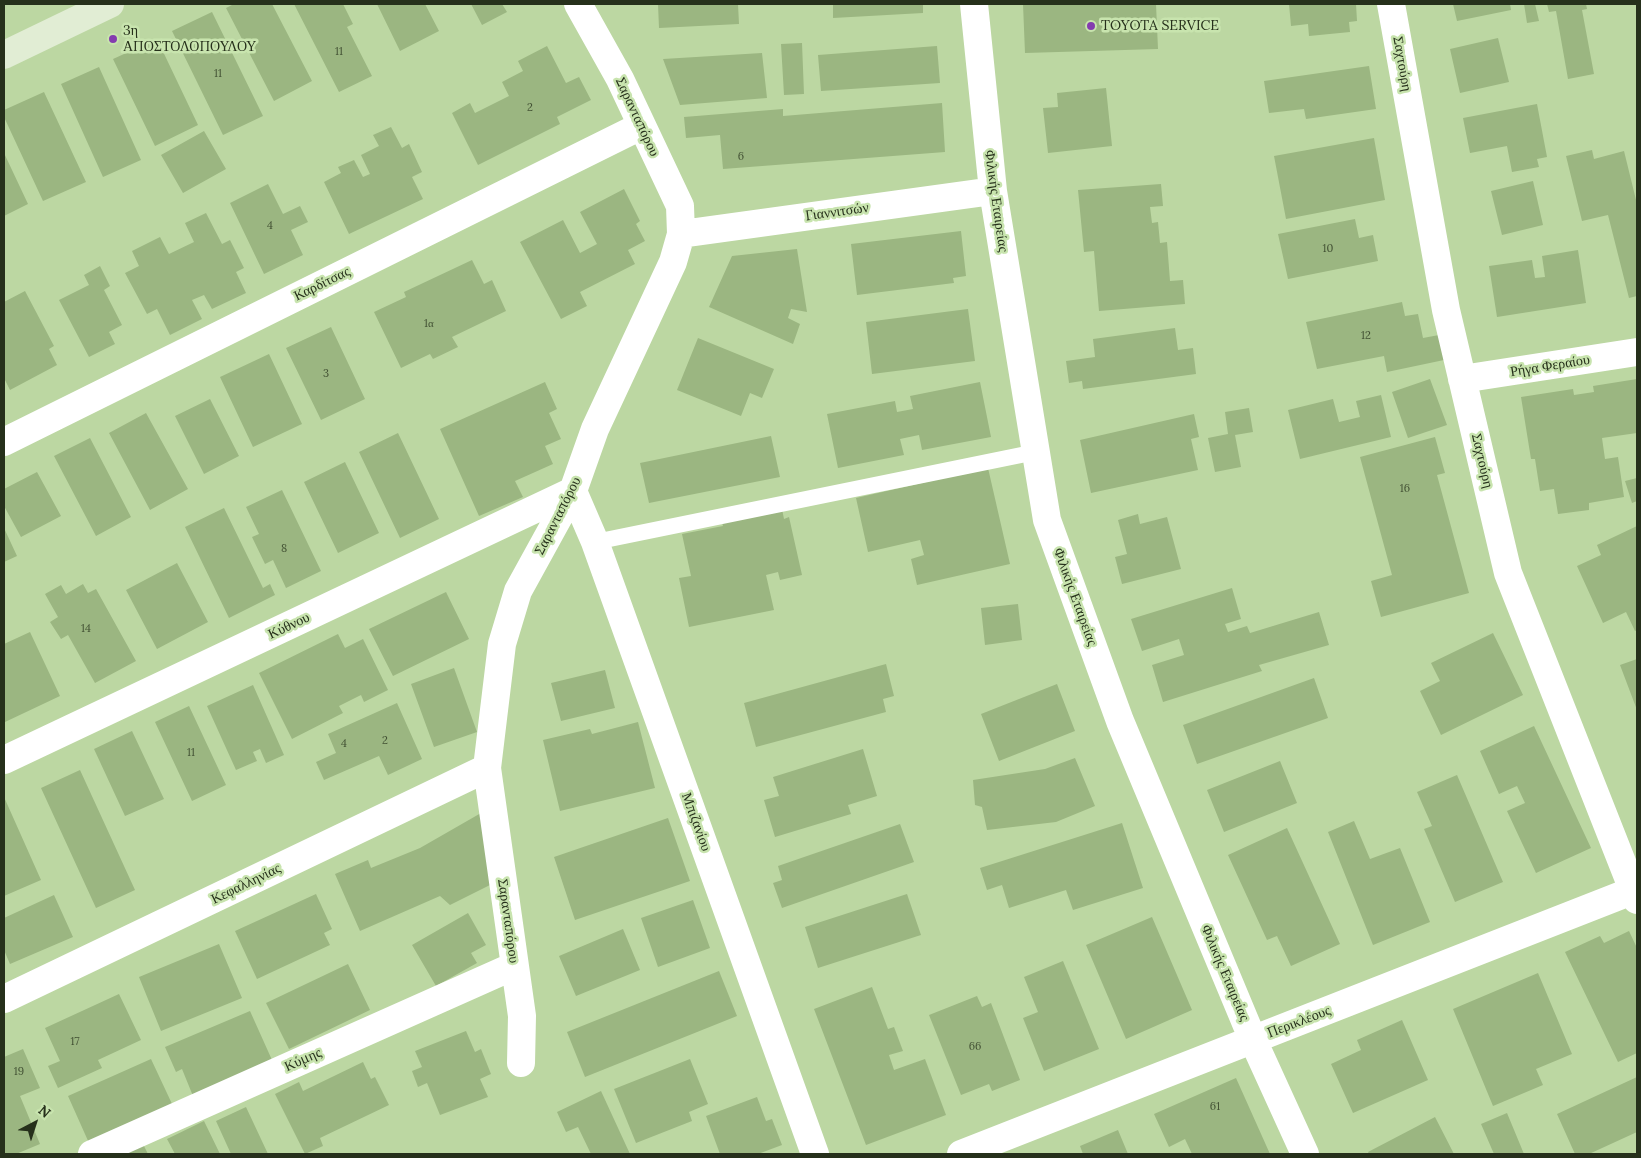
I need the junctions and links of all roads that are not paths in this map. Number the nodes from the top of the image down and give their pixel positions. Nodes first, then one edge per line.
1 (110, 4) edge
2 (578, 4) edge
3 (974, 4) edge
4 (1392, 4) edge
5 (4, 55) edge
6 (641, 126) junction
7 (993, 191) junction
8 (681, 234) junction
9 (1637, 352) edge
10 (1462, 379) junction
11 (4, 442) edge
12 (1036, 452) junction
13 (573, 491) junction
14 (595, 542) junction
15 (4, 760) edge
16 (487, 768) junction
17 (1636, 893) edge
18 (514, 966) junction
19 (4, 999) edge
20 (1253, 1040) junction
21 (521, 1063) dead end
22 (92, 1154) edge
23 (815, 1154) edge
24 (961, 1154) edge
25 (1305, 1154) edge

1 - 5 street
2 - 6 street, Σαρανταπόρου
3 - 7 street, Φιλικής Εταιρείας
4 - 10 street, Σαχτούρη
6 - 8 street, Σαρανταπόρου
6 - 11 street, Καρδίτσας
7 - 8 street, Γιαννιτσών
7 - 12 street, Φιλικής Εταιρείας
8 - 13 street, Σαρανταπόρου
9 - 10 street, Ρήγα Φεραίου
10 - 17 street, Σαχτούρη
12 - 14 lane
12 - 20 street, Φιλικής Εταιρείας
13 - 14 street, Μπιζανίου
13 - 15 street, Κύθνου
13 - 16 street, Σαρανταπόρου
14 - 23 street, Μπιζανίου
16 - 18 street, Σαρανταπόρου
16 - 19 street, Κεφαλληνίας
17 - 20 street, Περικλέους
18 - 21 street, Σαρανταπόρου
18 - 22 street, Κύμης
20 - 24 street, Περικλέους
20 - 25 street, Φιλικής Εταιρείας

